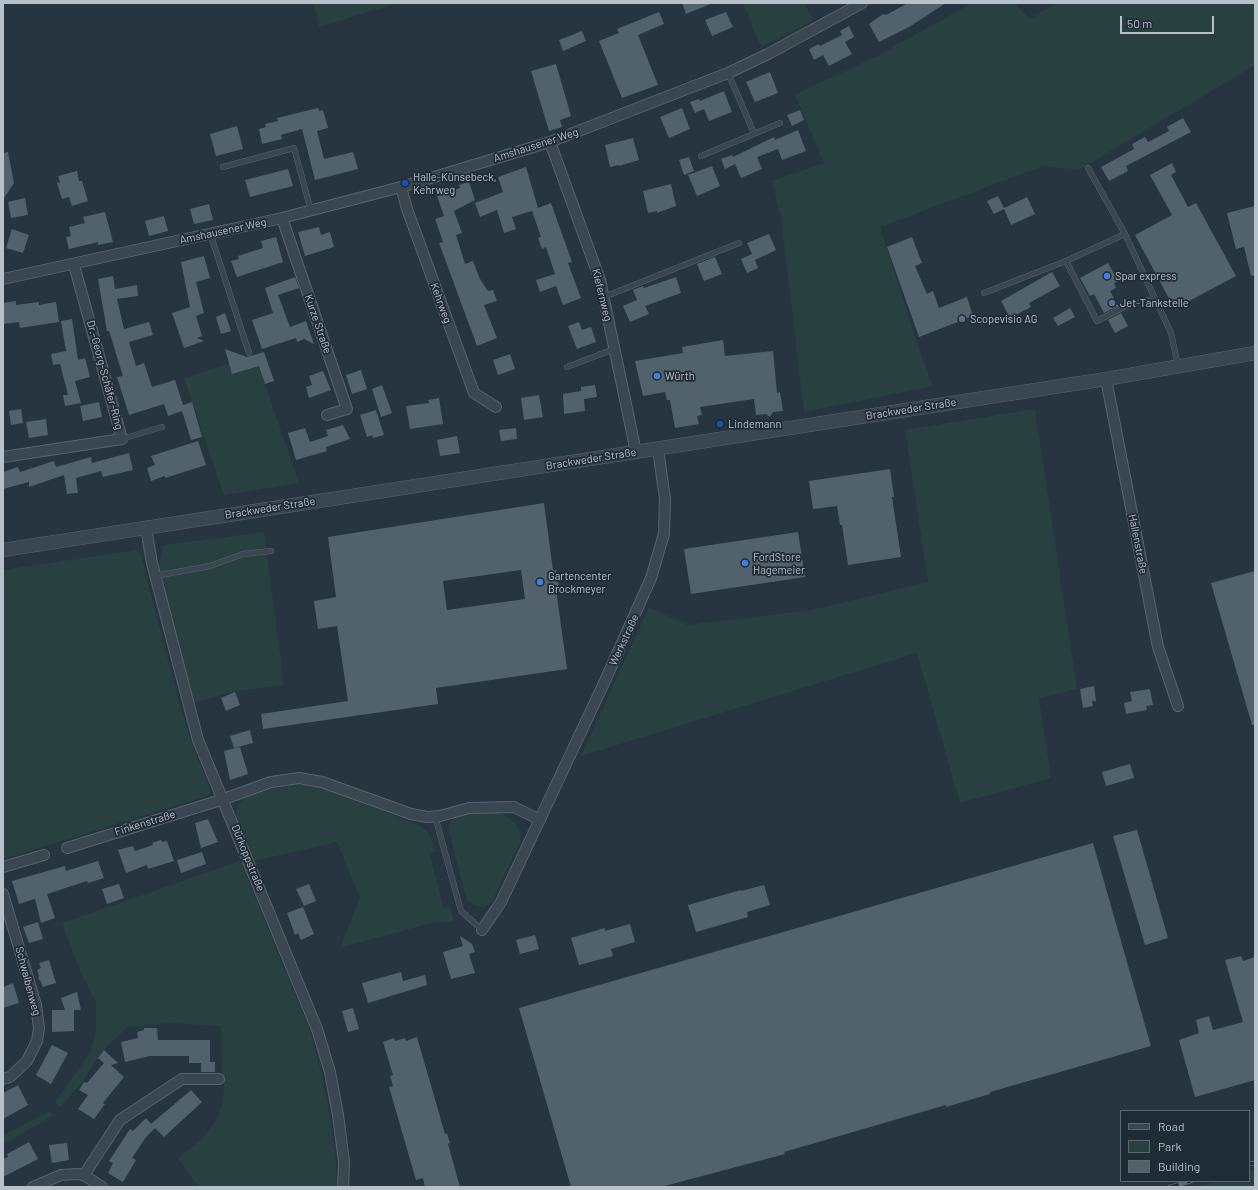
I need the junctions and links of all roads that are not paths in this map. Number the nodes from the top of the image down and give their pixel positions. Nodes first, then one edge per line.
1 (862, 3) edge
2 (728, 73) junction
3 (780, 123) dead end
4 (754, 134) junction
5 (550, 142) junction
6 (701, 156) dead end
7 (222, 167) dead end
8 (1088, 168) dead end
9 (401, 187) junction
10 (311, 211) junction
11 (282, 218) junction
12 (210, 233) junction
13 (1125, 234) junction
14 (738, 243) dead end
15 (1066, 261) junction
16 (74, 265) junction
17 (3, 279) edge
18 (984, 293) dead end
19 (604, 297) junction
20 (1155, 299) junction
21 (614, 349) junction
22 (249, 352) dead end
23 (1255, 353) edge
24 (567, 367) dead end
25 (1178, 367) junction
26 (1106, 379) junction
27 (496, 407) dead end
28 (327, 416) dead end
29 (162, 427) dead end
30 (122, 439) junction
31 (658, 449) junction
32 (636, 452) junction
33 (3, 457) edge
34 (146, 528) junction
35 (3, 550) edge
36 (271, 551) dead end
37 (155, 576) junction
38 (1178, 706) dead end
39 (224, 799) junction
40 (435, 816) junction
41 (540, 820) junction
42 (67, 848) dead end
43 (44, 855) dead end
44 (3, 867) edge
45 (3, 894) edge
46 (482, 930) joint
47 (3, 1079) edge
48 (219, 1079) dead end
49 (84, 1175) junction
50 (32, 1187) edge
51 (102, 1187) edge
52 (343, 1187) edge

1 - 2 street, Amshausener Weg
2 - 4 lane
2 - 5 street, Amshausener Weg
3 - 4 lane
4 - 6 lane
5 - 9 street, Amshausener Weg
5 - 19 street, Kiefernweg
7 - 10 lane
8 - 13 lane
9 - 10 street, Amshausener Weg
9 - 27 street, Kehrweg
10 - 11 street, Amshausener Weg
11 - 12 street, Amshausener Weg
11 - 28 street, Kurze Straße
12 - 16 street, Amshausener Weg
12 - 22 lane
13 - 15 lane
13 - 20 lane
14 - 19 lane
15 - 18 lane
15 - 20 lane
16 - 17 street
16 - 30 street, Dr.-Georg-Schäfer-Ring
19 - 21 street, Kiefernweg
20 - 25 lane
21 - 24 lane
21 - 32 street, Kiefernweg
23 - 25 street, Brackweder Straße
25 - 26 street, Brackweder Straße
26 - 31 street, Brackweder Straße
26 - 38 street, Hallenstraße
29 - 30 lane
30 - 33 street, Dr.-Georg-Schäfer-Ring
31 - 32 street, Brackweder Straße
31 - 41 street, Werkstraße
32 - 34 street, Brackweder Straße
34 - 35 street, Brackweder Straße
34 - 37 street, Dürkoppstraße
36 - 37 lane
37 - 39 street, Dürkoppstraße
39 - 40 street
39 - 42 street, Finkenstraße
39 - 52 street, Dürkoppstraße
40 - 41 street
40 - 46 lane
41 - 46 street, Werkstraße
43 - 44 street
45 - 47 street, Schwalbenweg
48 - 49 street
49 - 50 street
49 - 51 street

